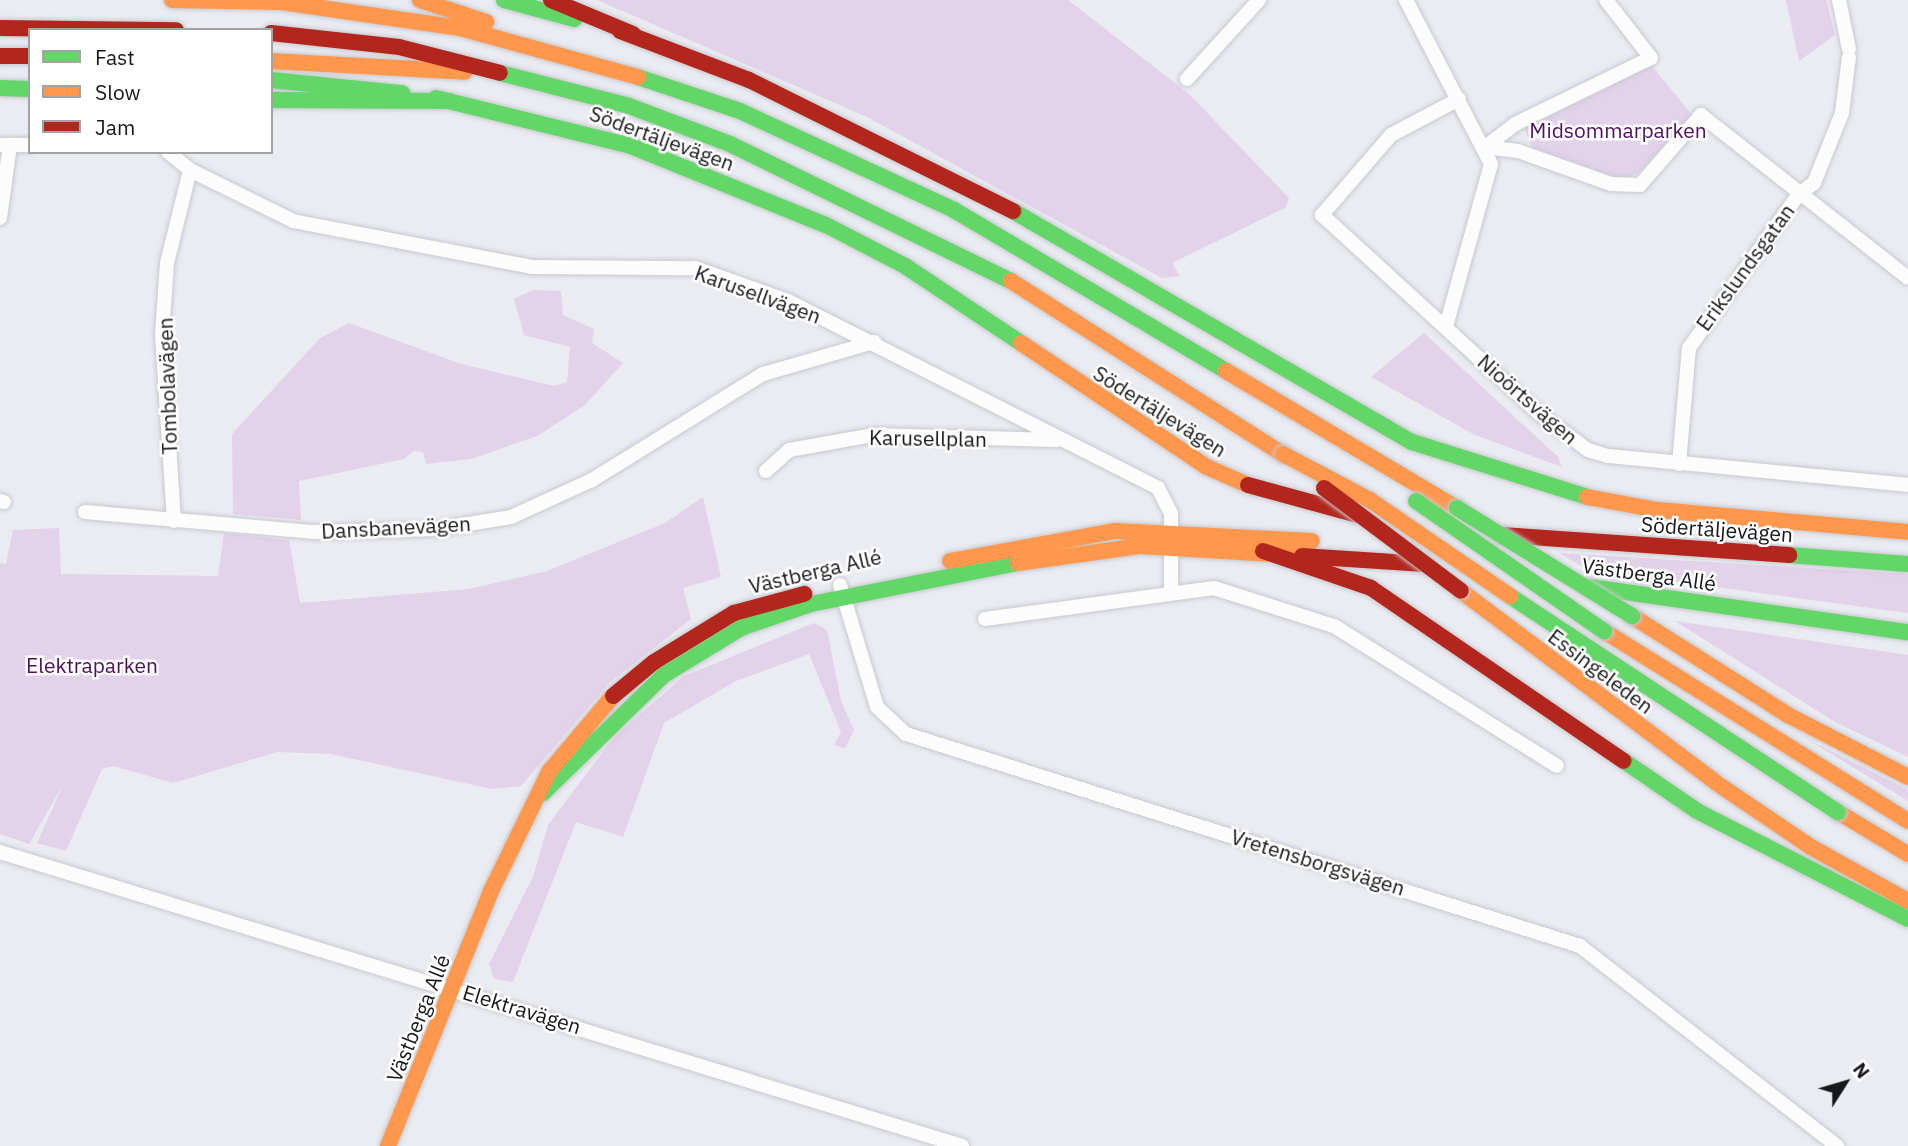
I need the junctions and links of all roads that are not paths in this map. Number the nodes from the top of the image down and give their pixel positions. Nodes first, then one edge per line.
1 (172, 0) edge
2 (420, 0) edge
3 (504, 0) edge
4 (551, 0) edge
5 (1259, 0) edge
6 (1406, 0) edge
7 (1606, 0) edge
8 (1839, 0) edge
9 (0, 28) edge
10 (28, 28) edge
11 (273, 33) edge
12 (633, 34) junction
13 (542, 46) junction
14 (28, 56) edge
15 (0, 57) edge
16 (273, 61) edge
17 (28, 64) edge
18 (493, 71) junction
19 (1188, 79) dead end
20 (273, 80) edge
21 (0, 88) edge
22 (28, 89) edge
23 (1459, 99) junction
24 (273, 100) edge
25 (449, 101) junction
26 (5, 145) edge
27 (28, 145) edge
28 (1485, 147) junction
29 (171, 154) edge
30 (195, 173) junction
31 (1798, 195) junction
32 (0, 218) edge
33 (1908, 278) edge
34 (1446, 326) junction
35 (874, 342) junction
36 (1270, 398) junction
37 (1057, 439) junction
38 (1283, 454) junction
39 (1679, 464) junction
40 (766, 471) dead end
41 (1908, 485) edge
42 (85, 512) dead end
43 (174, 521) junction
44 (1171, 529) junction
45 (1908, 532) edge
46 (1170, 546) junction
47 (1263, 551) junction
48 (1384, 558) junction
49 (1908, 564) edge
50 (1171, 590) junction
51 (841, 591) junction
52 (985, 619) dead end
53 (1908, 632) edge
54 (1557, 766) dead end
55 (1908, 776) edge
56 (1908, 821) edge
57 (0, 852) edge
58 (1908, 854) edge
59 (1908, 901) edge
60 (1908, 919) edge
61 (454, 988) junction
62 (388, 1146) edge
63 (962, 1146) edge
64 (1837, 1146) edge

1 - 13 main road
2 - 13 main road
3 - 12 main road
4 - 12 main road
5 - 19 street
6 - 23 street
7 - 28 street
8 - 31 street, Erikslundsgatan
9 - 10 main road
11 - 18 main road, Södertäljevägen
12 - 45 main road, Södertäljevägen
13 - 36 main road
14 - 15 main road
15 - 17 main road
16 - 18 main road
18 - 38 main road, Södertäljevägen
20 - 25 main road
21 - 22 main road
23 - 28 street
23 - 34 street, Nioörtsvägen
24 - 25 main road
25 - 49 main road, Södertäljevägen
26 - 27 street
26 - 32 street
28 - 31 street
28 - 34 street
29 - 30 street, Karusellvägen
30 - 35 street, Karusellvägen
30 - 43 street, Tombolavägen
31 - 33 street
31 - 39 street, Erikslundsgatan
34 - 39 street, Nioörtsvägen
35 - 37 street, Karusellvägen
35 - 43 street, Dansbanevägen
36 - 55 main road, bridge
36 - 56 main road, bridge
37 - 40 street, Karusellplan
37 - 44 street, Karusellvägen
38 - 58 main road, bridge
38 - 59 main road, Essingeleden, bridge
39 - 41 street, Nioörtsvägen
42 - 43 street, Dansbanevägen
44 - 46 street
44 - 48 main road, Västberga Allé
44 - 51 main road, Västberga Allé
46 - 47 main road, Västberga Allé
46 - 50 street
46 - 51 main road, Västberga Allé
47 - 48 main road, Västberga Allé
47 - 60 main road
48 - 53 main road, Västberga Allé
50 - 52 street
50 - 54 street
51 - 61 main road, Västberga Allé
51 - 64 street, Vretensborgsvägen
57 - 61 street, Elektravägen
61 - 62 main road, Västberga Allé
61 - 63 street, Elektravägen

